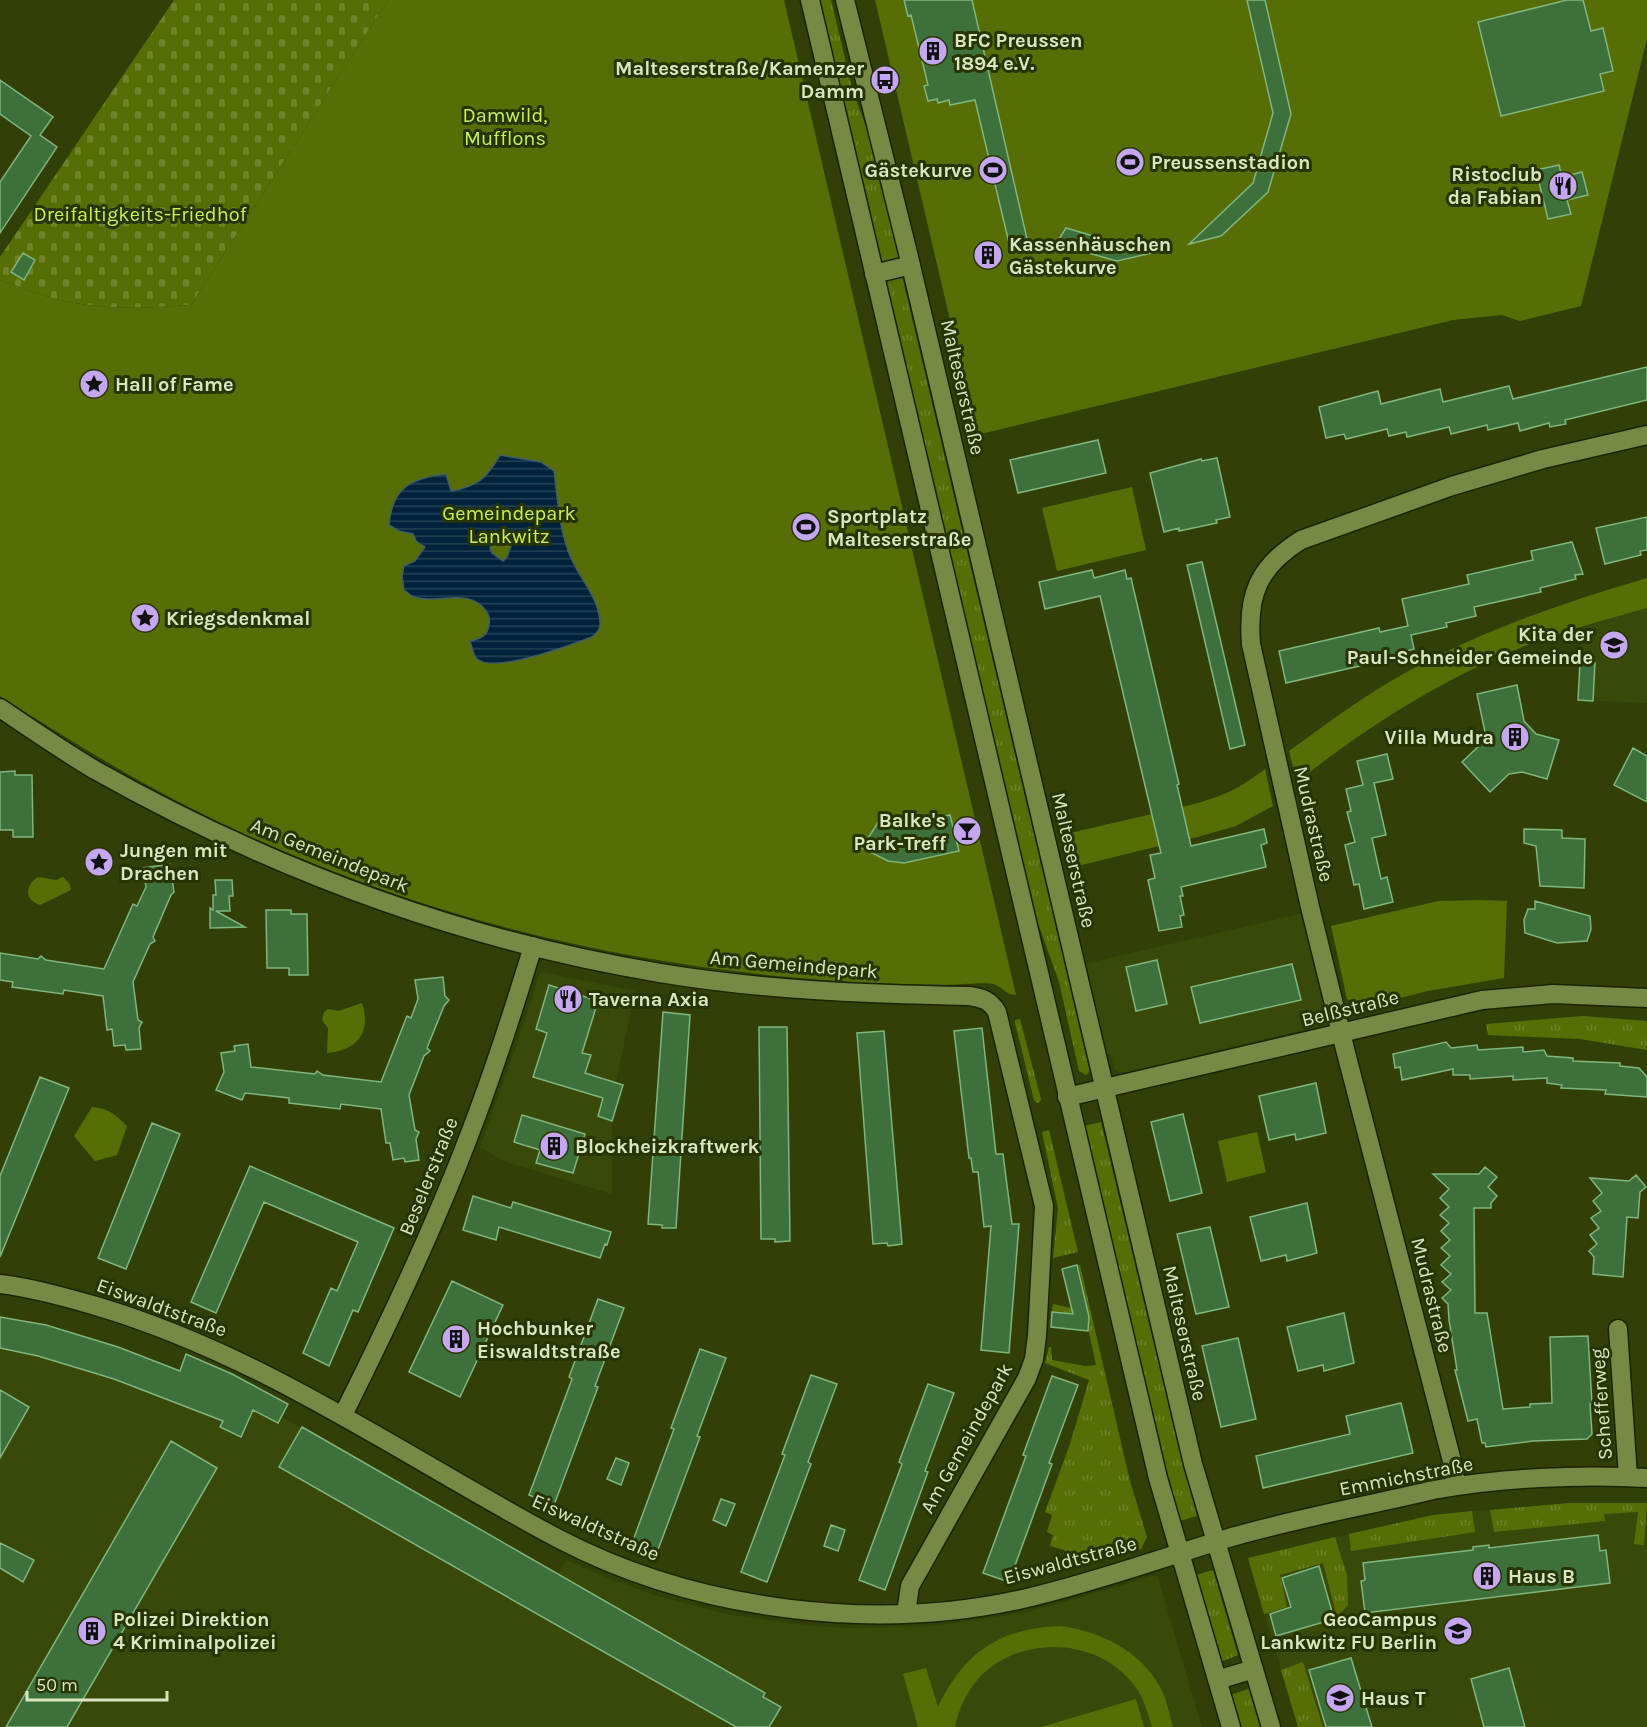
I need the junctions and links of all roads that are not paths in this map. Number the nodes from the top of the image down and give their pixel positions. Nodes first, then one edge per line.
1 (810, 0) edge
2 (845, 0) edge
3 (911, 265) junction
4 (874, 274) junction
5 (1647, 435) edge
6 (0, 708) edge
7 (532, 946) junction
8 (1647, 998) edge
9 (1342, 1034) junction
10 (1104, 1089) junction
11 (1067, 1097) junction
12 (0, 1284) edge
13 (1618, 1329) dead end
14 (343, 1415) junction
15 (1629, 1477) junction
16 (1647, 1478) edge
17 (1456, 1486) junction
18 (1216, 1542) junction
19 (1179, 1553) junction
20 (906, 1612) junction
21 (1254, 1669) junction
22 (1217, 1680) junction
23 (1231, 1727) edge
24 (1271, 1727) edge

1 - 4 street
2 - 3 street, Malteserstraße
3 - 4 street
3 - 10 street, Malteserstraße
4 - 11 street
5 - 9 street, Mudrastraße
6 - 7 street, Am Gemeindepark
7 - 14 street, Beselerstraße
7 - 20 street, Am Gemeindepark
8 - 9 street, Belßstraße
9 - 10 street, Belßstraße
9 - 17 street, Mudrastraße
10 - 11 street, Belßstraße
10 - 18 street, Malteserstraße
11 - 19 street
12 - 14 street, Eiswaldtstraße
13 - 15 street, Schefferweg
14 - 20 street, Eiswaldtstraße
15 - 16 street, Emmichstraße
15 - 17 street, Emmichstraße
17 - 18 street, Emmichstraße
18 - 19 street, Emmichstraße
18 - 21 street, Malteserstraße
19 - 20 street, Eiswaldtstraße
19 - 22 street
21 - 22 street
21 - 24 street, Malteserstraße
22 - 23 street

